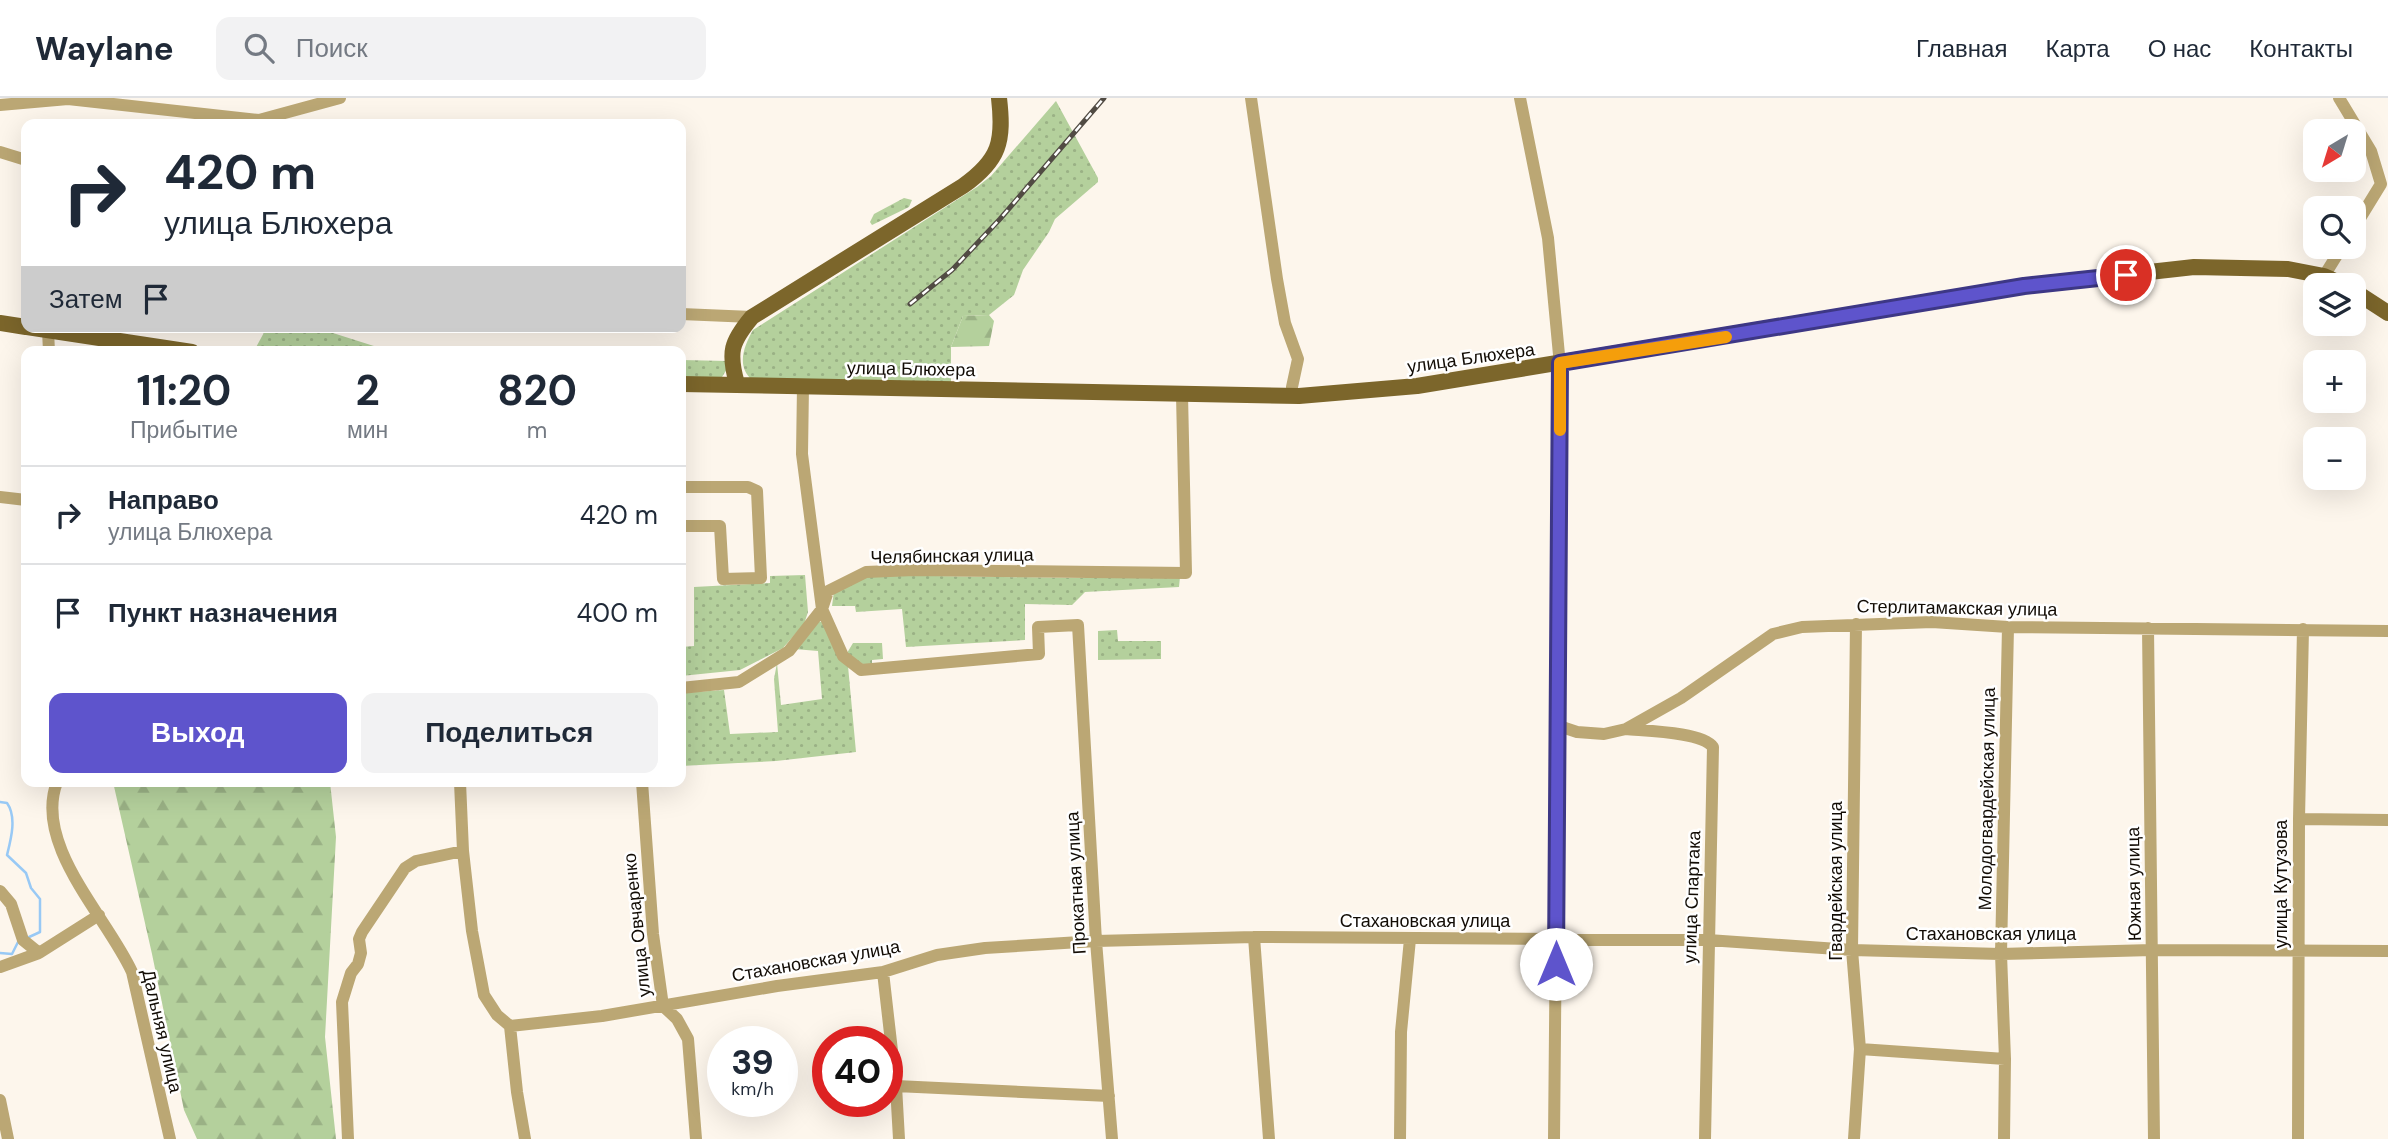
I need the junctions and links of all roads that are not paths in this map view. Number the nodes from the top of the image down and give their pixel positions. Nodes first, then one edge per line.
1 (340, 98) edge
2 (999, 98) edge
3 (1251, 98) edge
4 (1520, 98) edge
5 (2339, 98) edge
6 (0, 105) edge
7 (250, 119) edge
8 (263, 119) edge
9 (0, 152) edge
10 (21, 158) edge
11 (2388, 171) edge
12 (2381, 184) junction
13 (2366, 208) edge
14 (2309, 273) edge
15 (2366, 299) edge
16 (2388, 313) edge
17 (686, 314) edge
18 (752, 317) junction
19 (0, 323) edge
20 (21, 326) edge
21 (68, 333) edge
22 (153, 346) edge
23 (1560, 363) junction
24 (686, 384) edge
25 (737, 384) junction
26 (803, 386) junction
27 (1182, 395) junction
28 (1293, 396) junction
29 (686, 487) edge
30 (0, 497) edge
31 (21, 499) edge
32 (686, 526) edge
33 (821, 608) junction
34 (1856, 624) junction
35 (2008, 627) junction
36 (2148, 628) junction
37 (2303, 629) junction
38 (2388, 631) edge
39 (686, 687) edge
40 (1556, 724) junction
41 (1626, 729) junction
42 (55, 787) edge
43 (460, 787) edge
44 (642, 787) edge
45 (2298, 819) junction
46 (2388, 820) edge
47 (463, 851) junction
48 (0, 891) edge
49 (99, 915) junction
50 (1254, 937) junction
51 (1410, 939) junction
52 (1557, 939) junction
53 (1708, 940) junction
54 (1097, 941) junction
55 (1852, 950) junction
56 (2152, 950) junction
57 (2298, 950) junction
58 (2388, 951) edge
59 (39, 953) junction
60 (2001, 954) junction
61 (0, 967) edge
62 (883, 972) junction
63 (663, 1006) junction
64 (510, 1026) junction
65 (890, 1026) edge
66 (1860, 1049) junction
67 (2005, 1059) junction
68 (903, 1086) edge
69 (1109, 1096) junction
70 (0, 1100) edge
71 (898, 1117) edge
72 (8, 1139) edge
73 (170, 1139) edge
74 (348, 1139) edge
75 (524, 1139) edge
76 (696, 1139) edge
77 (899, 1139) edge
78 (1112, 1139) edge
79 (1269, 1139) edge
80 (1400, 1139) edge
81 (1554, 1139) edge
82 (1705, 1139) edge
83 (1854, 1139) edge
84 (2004, 1139) edge
85 (2154, 1139) edge
86 (2298, 1139) edge

1 - 8 street
2 - 18 main road
3 - 28 street
4 - 23 street
5 - 12 street
6 - 7 street
9 - 10 street
11 - 12 street
12 - 13 street
14 - 23 main road, улица Блюхера
15 - 16 main road
17 - 18 street
18 - 25 main road
19 - 20 main road
21 - 22 main road
23 - 28 main road, улица Блюхера
23 - 40 street
24 - 25 main road, улица Блюхера
25 - 26 main road, улица Блюхера
26 - 27 main road, улица Блюхера
26 - 33 street
27 - 28 main road, улица Блюхера
27 - 33 street, Челябинская улица
29 - 32 street
30 - 31 street
33 - 39 street, Челябинская улица
33 - 54 street, Прокатная улица
34 - 35 street, Стерлитамакская улица
34 - 41 street, Стерлитамакская улица
34 - 55 street, Гвардейская улица
35 - 36 street, Стерлитамакская улица
35 - 60 street, Молодогвардейская улица
36 - 37 street, Стерлитамакская улица
36 - 56 street, Южная улица
37 - 38 street, Стерлитамакская улица
37 - 45 street, улица Кутузова
40 - 41 street, Стерлитамакская улица
40 - 52 street
41 - 53 street, улица Спартака
42 - 49 street, Дальняя улица
43 - 47 street
44 - 63 street, улица Овчаренко
45 - 46 street
45 - 57 street, улица Кутузова
47 - 64 street
47 - 74 street
48 - 59 street
49 - 59 street
49 - 73 street, Дальняя улица
50 - 51 street, Стахановская улица
50 - 54 street, Стахановская улица
50 - 79 street
51 - 52 street, Стахановская улица
51 - 80 street
52 - 53 street, Стахановская улица
52 - 81 street
53 - 55 street, Стахановская улица
53 - 82 street, улица Спартака
54 - 62 street, Стахановская улица
54 - 69 street, Прокатная улица
55 - 60 street, Стахановская улица
55 - 66 street, Гвардейская улица
56 - 57 street, Стахановская улица
56 - 60 street, Стахановская улица
56 - 85 street, Южная улица
57 - 58 street, Стахановская улица
57 - 86 street, улица Кутузова
59 - 61 street
60 - 67 street, Молодогвардейская улица
62 - 63 street, Стахановская улица
62 - 65 street
63 - 64 street, Стахановская улица
63 - 76 street, улица Овчаренко
64 - 75 street
66 - 67 street
66 - 83 street, Гвардейская улица
67 - 84 street, Молодогвардейская улица
68 - 69 street
69 - 78 street, Прокатная улица
70 - 72 street
71 - 77 street

